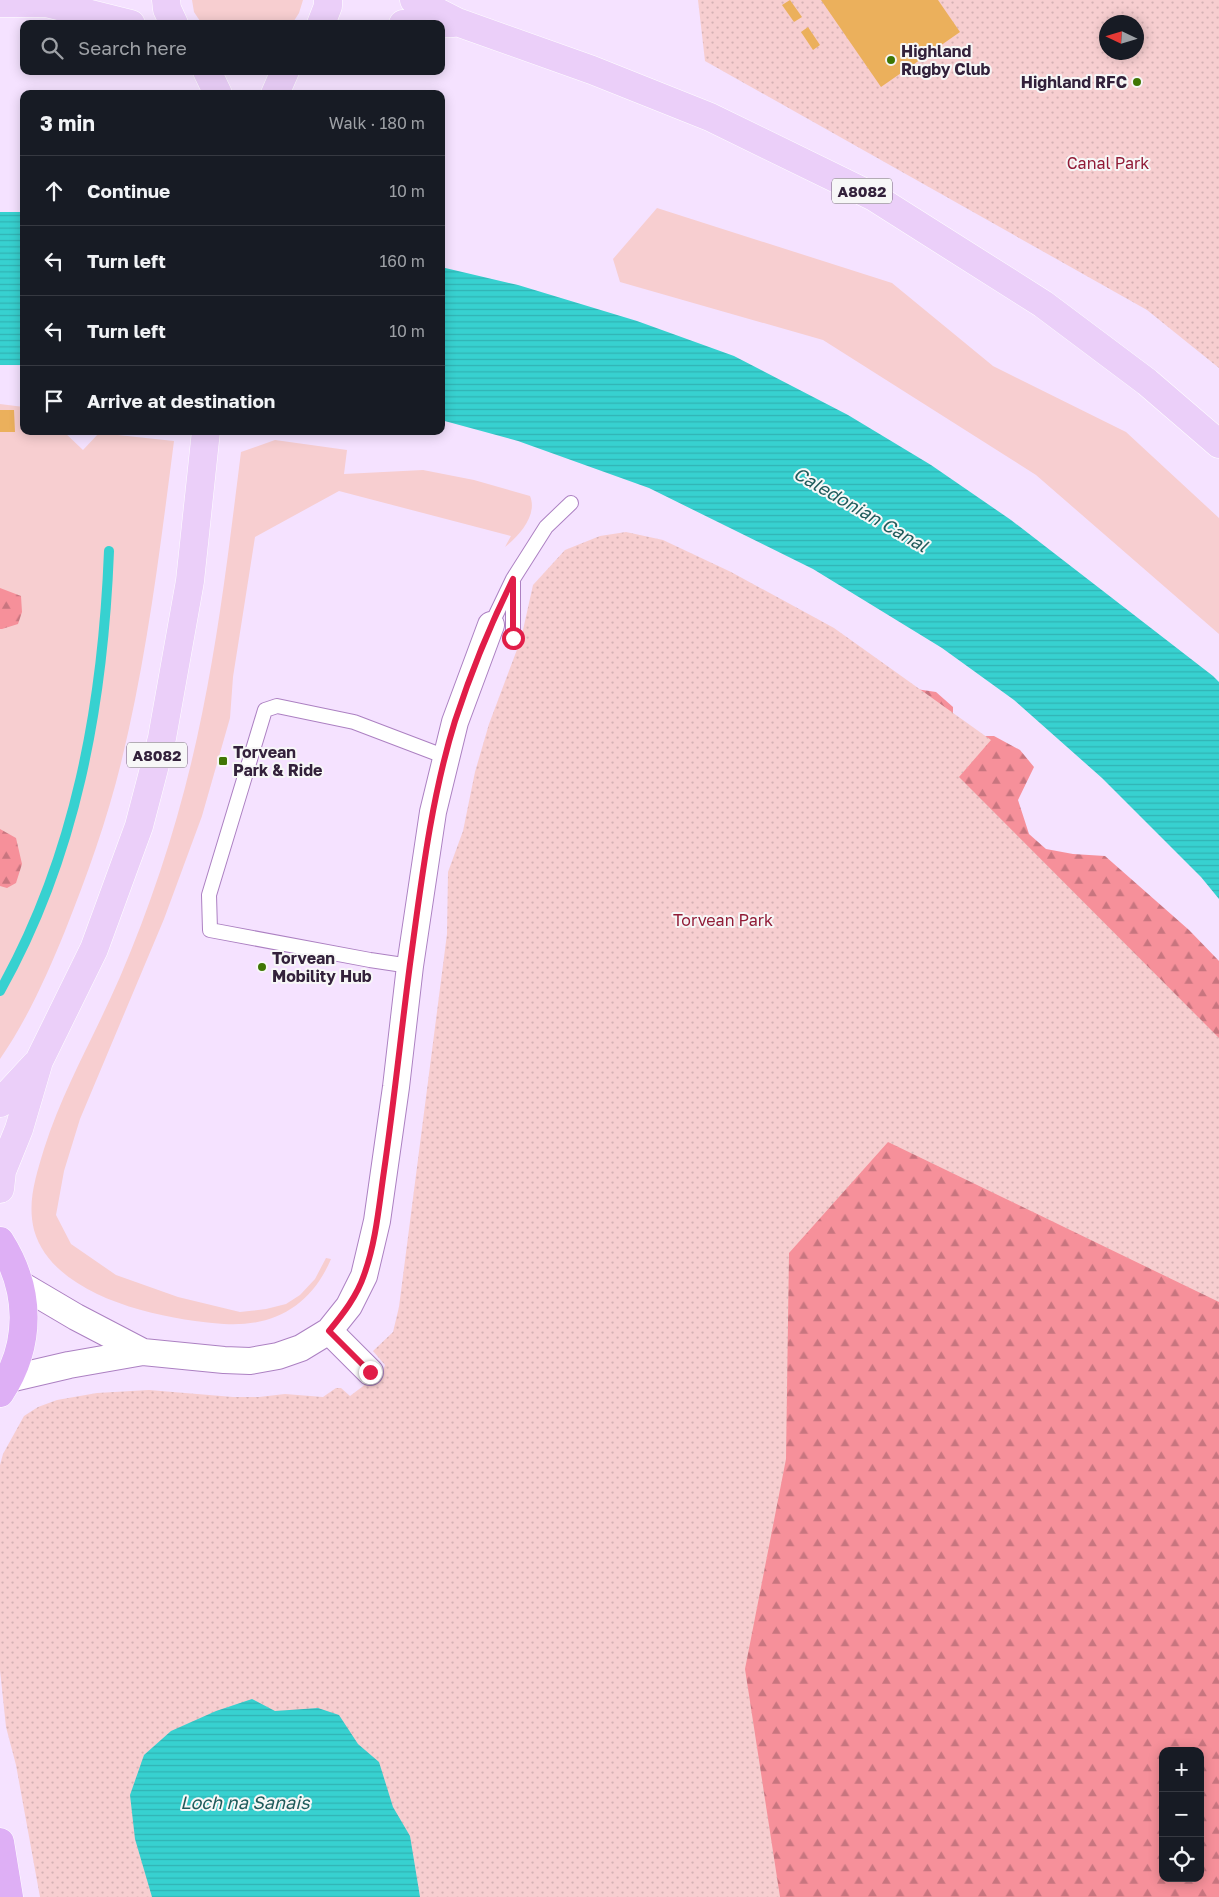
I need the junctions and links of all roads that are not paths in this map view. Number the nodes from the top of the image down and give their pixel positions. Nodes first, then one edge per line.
1 (166, 0) edge
2 (328, 0) edge
3 (414, 0) edge
4 (50, 1) edge
5 (0, 3) edge
6 (117, 20) edge
7 (172, 20) edge
8 (323, 20) edge
9 (445, 22) edge
10 (457, 22) junction
11 (209, 75) edge
12 (283, 75) edge
13 (216, 90) edge
14 (277, 90) edge
15 (206, 435) edge
16 (1219, 444) edge
17 (571, 503) dead end
18 (513, 579) junction
19 (491, 625) joint
20 (513, 638) dead end
21 (446, 757) junction
22 (410, 966) junction
23 (39, 1060) junction
24 (0, 1103) edge
25 (0, 1189) edge
26 (0, 1241) edge
27 (20, 1284) junction
28 (329, 1331) junction
29 (142, 1352) junction
30 (370, 1372) dead end
31 (4, 1386) edge
32 (0, 1842) edge
33 (8, 1889) edge

1 - 7 main road
2 - 8 main road
3 - 10 main road, A8082
4 - 5 main road
4 - 6 main road
9 - 10 main road, A8082
10 - 16 main road, A8082
11 - 13 main road
12 - 14 main road
15 - 23 main road, A8082
17 - 18 lane
18 - 19 lane
18 - 20 lane
19 - 21 street
21 - 22 street
21 - 22 lane
22 - 28 street
23 - 24 main road, A8082
23 - 25 main road, A8082
26 - 27 highway
27 - 29 street
27 - 31 highway
28 - 29 street
28 - 30 street
29 - 31 street
32 - 33 highway

